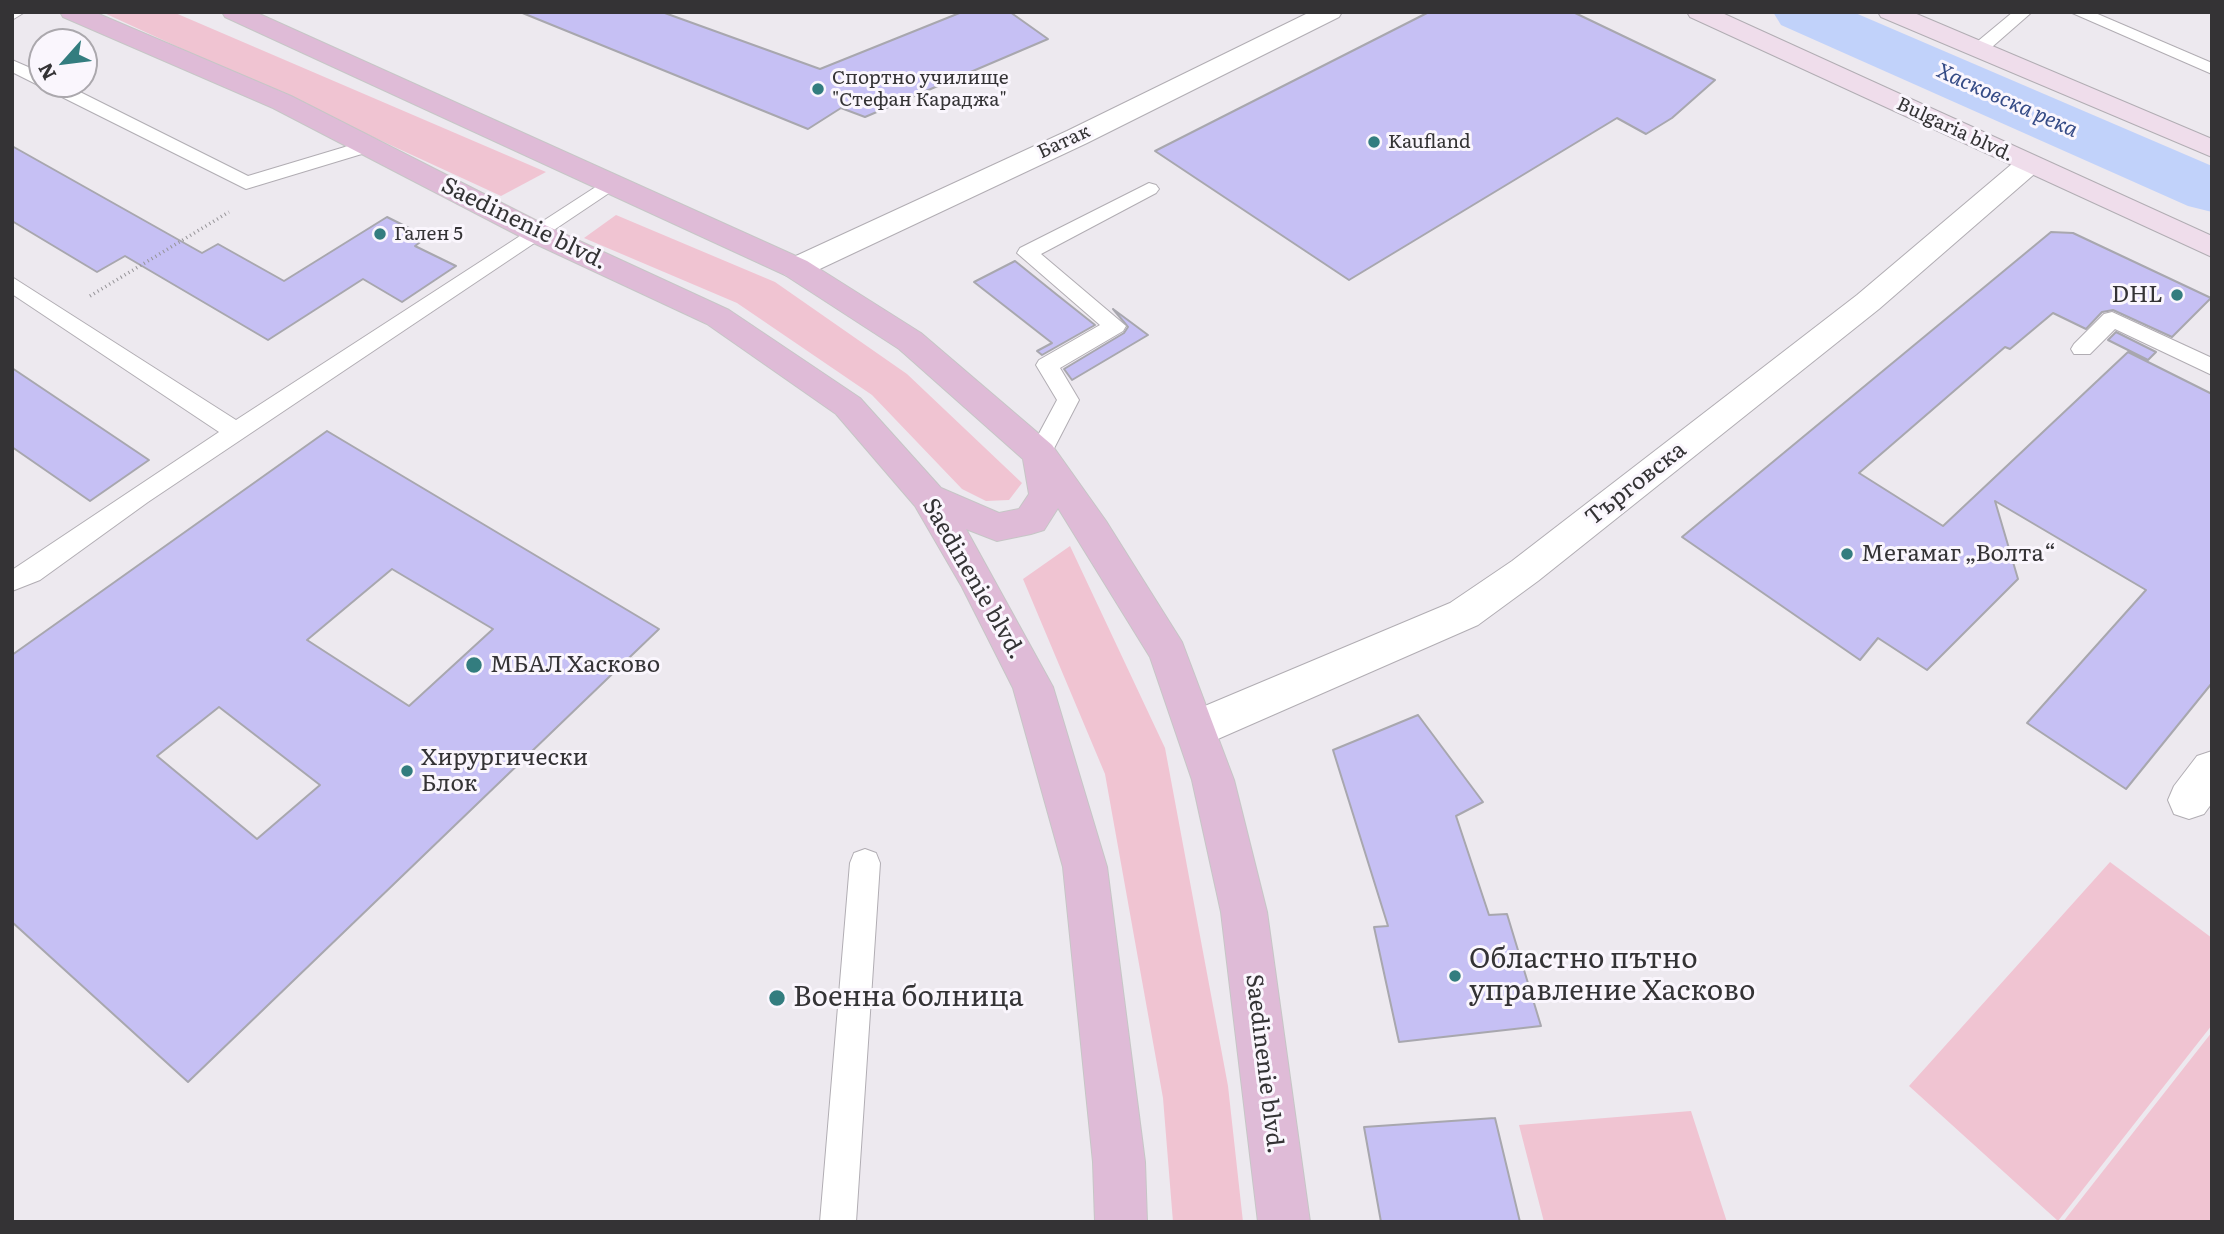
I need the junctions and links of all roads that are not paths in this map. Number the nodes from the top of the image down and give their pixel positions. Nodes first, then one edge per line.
1 (17, 12) edge
2 (72, 12) edge
3 (234, 12) edge
4 (1330, 12) edge
5 (1699, 12) edge
6 (1890, 12) edge
7 (2025, 12) edge
8 (2078, 12) edge
9 (12, 15) edge
10 (1978, 50) junction
11 (12, 65) edge
12 (2212, 69) edge
13 (28, 73) edge
14 (78, 98) edge
15 (368, 146) junction
16 (2212, 149) edge
17 (2029, 164) junction
18 (246, 183) junction
19 (611, 183) junction
20 (1149, 189) dead end
21 (264, 192) road end
22 (537, 233) junction
23 (2212, 248) edge
24 (796, 268) junction
25 (12, 284) edge
26 (2081, 349) dead end
27 (2212, 367) edge
28 (236, 432) junction
29 (1040, 454) junction
30 (928, 497) junction
31 (19, 579) edge
32 (1196, 729) junction
33 (865, 863) dead end
34 (838, 1222) edge
35 (1121, 1222) edge
36 (1284, 1222) edge

1 - 9 lane
2 - 15 main road, Saedinenie blvd.
3 - 19 main road, Saedinenie blvd.
4 - 24 street, Батак
5 - 17 street, Bulgaria blvd.
6 - 10 street
7 - 10 lane
8 - 12 lane
10 - 16 street
11 - 13 lane
14 - 18 lane
15 - 18 lane
15 - 22 main road, Saedinenie blvd.
17 - 23 street, Bulgaria blvd.
17 - 32 street, Търговска
18 - 21 lane
19 - 22 lane
19 - 24 main road, Saedinenie blvd.
20 - 29 lane
22 - 28 lane
22 - 30 main road, Saedinenie blvd.
24 - 29 main road, Saedinenie blvd.
25 - 28 lane
26 - 27 lane
28 - 31 lane
29 - 30 main road
29 - 32 main road, Saedinenie blvd.
30 - 35 main road, Saedinenie blvd.
32 - 36 main road, Saedinenie blvd.
33 - 34 lane

